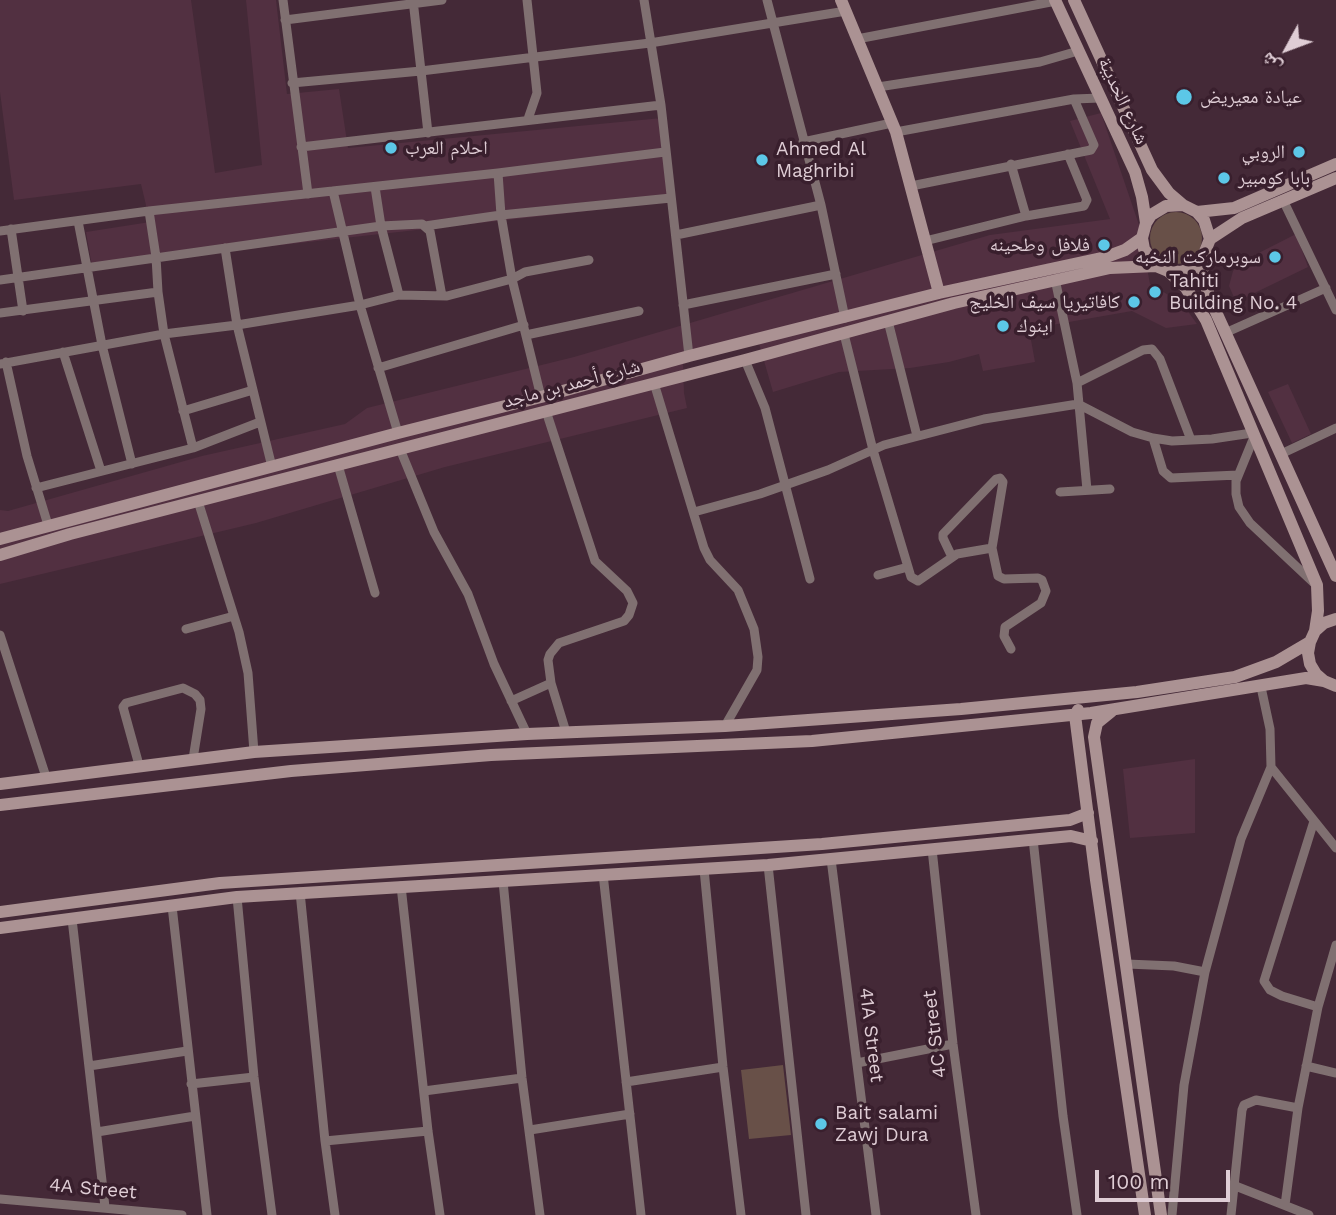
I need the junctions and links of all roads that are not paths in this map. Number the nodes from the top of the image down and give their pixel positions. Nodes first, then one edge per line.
1 (283, 0) edge
2 (442, 0) edge
3 (527, 0) edge
4 (644, 0) edge
5 (766, 0) edge
6 (1074, 0) edge
7 (1055, 1) edge
8 (413, 2) edge
9 (843, 6) edge
10 (285, 20) junction
11 (771, 24) junction
12 (857, 38) junction
13 (650, 43) junction
14 (1078, 51) junction
15 (535, 57) junction
16 (421, 71) junction
17 (292, 83) junction
18 (878, 88) junction
19 (1100, 98) junction
20 (1074, 99) junction
21 (661, 106) junction
22 (528, 119) junction
23 (894, 127) junction
24 (428, 133) junction
25 (803, 142) junction
26 (301, 147) junction
27 (665, 152) junction
28 (1068, 154) junction
29 (1011, 164) junction
30 (1336, 164) edge
31 (498, 173) junction
32 (1336, 178) edge
33 (911, 186) junction
34 (374, 187) junction
35 (333, 191) junction
36 (308, 194) junction
37 (671, 198) junction
38 (1283, 200) junction
39 (821, 205) junction
40 (1183, 205) junction
41 (149, 211) junction
42 (1197, 212) junction
43 (501, 215) junction
44 (1026, 216) junction
45 (78, 220) junction
46 (1146, 223) junction
47 (382, 226) junction
48 (425, 226) junction
49 (11, 229) junction
50 (0, 231) edge
51 (341, 233) junction
52 (676, 235) junction
53 (1142, 238) junction
54 (1210, 239) junction
55 (925, 241) junction
56 (225, 248) junction
57 (156, 257) junction
58 (1202, 259) junction
59 (589, 260) dead end
60 (86, 266) junction
61 (1162, 269) junction
62 (836, 274) junction
63 (18, 277) junction
64 (512, 279) junction
65 (1055, 279) junction
66 (0, 280) edge
67 (1326, 288) junction
68 (158, 292) junction
69 (939, 293) junction
70 (399, 295) junction
71 (442, 296) junction
72 (93, 302) junction
73 (360, 305) junction
74 (683, 305) junction
75 (1336, 310) edge
76 (23, 311) junction
77 (639, 311) dead end
78 (0, 313) edge
79 (845, 318) junction
80 (888, 321) junction
81 (237, 325) junction
82 (524, 325) junction
83 (1226, 333) junction
84 (164, 334) junction
85 (844, 334) junction
86 (526, 335) junction
87 (102, 345) junction
88 (63, 352) junction
89 (689, 356) junction
90 (745, 360) junction
91 (3, 363) edge
92 (378, 368) junction
93 (654, 383) junction
94 (1077, 383) junction
95 (253, 390) junction
96 (541, 397) junction
97 (1077, 404) junction
98 (183, 411) junction
99 (546, 411) junction
100 (260, 422) junction
101 (1336, 428) edge
102 (398, 433) junction
103 (1253, 435) junction
104 (917, 436) junction
105 (1153, 438) junction
106 (1191, 440) junction
107 (193, 448) junction
108 (400, 449) junction
109 (873, 450) junction
110 (1281, 454) junction
111 (132, 464) junction
112 (338, 465) junction
113 (272, 467) junction
114 (101, 471) junction
115 (1238, 475) junction
116 (784, 485) junction
117 (36, 488) junction
118 (1110, 489) dead end
119 (1087, 490) junction
120 (1060, 492) dead end
121 (198, 501) junction
122 (694, 512) junction
123 (48, 525) junction
124 (0, 539) edge
125 (992, 548) junction
126 (0, 555) edge
127 (952, 557) junction
128 (908, 567) junction
129 (878, 575) dead end
130 (1336, 576) edge
131 (810, 579) dead end
132 (1317, 585) junction
133 (375, 593) dead end
134 (234, 616) junction
135 (1336, 619) edge
136 (186, 629) dead end
137 (0, 635) edge
138 (1312, 636) junction
139 (1011, 649) dead end
140 (551, 683) junction
141 (1330, 683) edge
142 (1261, 687) junction
143 (1137, 692) junction
144 (512, 701) junction
145 (1114, 710) junction
146 (1075, 715) junction
147 (725, 726) junction
148 (566, 732) junction
149 (527, 734) junction
150 (254, 752) junction
151 (193, 759) junction
152 (139, 765) junction
153 (1082, 765) junction
154 (1271, 767) junction
155 (46, 777) junction
156 (0, 784) edge
157 (0, 805) edge
158 (1104, 811) junction
159 (1088, 813) junction
160 (1314, 821) junction
161 (1043, 822) junction
162 (1033, 839) junction
163 (1092, 841) junction
164 (998, 843) junction
165 (1336, 848) edge
166 (932, 849) junction
167 (831, 859) junction
168 (768, 865) junction
169 (704, 869) junction
170 (603, 874) junction
171 (1096, 880) junction
172 (503, 881) junction
173 (401, 886) junction
174 (300, 892) junction
175 (237, 897) junction
176 (172, 906) junction
177 (0, 912) edge
178 (72, 919) junction
179 (0, 929) edge
180 (1336, 945) edge
181 (1128, 969) junction
182 (1205, 972) junction
183 (1318, 1007) junction
184 (953, 1044) junction
185 (187, 1051) junction
186 (857, 1063) junction
187 (89, 1066) junction
188 (1306, 1066) junction
189 (723, 1067) junction
190 (1336, 1073) edge
191 (254, 1077) junction
192 (522, 1078) junction
193 (626, 1082) junction
194 (191, 1084) junction
195 (424, 1091) junction
196 (1298, 1108) junction
197 (630, 1114) junction
198 (195, 1116) junction
199 (530, 1129) junction
200 (428, 1131) junction
201 (97, 1132) junction
202 (325, 1141) junction
203 (1233, 1185) junction
204 (0, 1199) edge
205 (1285, 1205) junction
206 (105, 1207) junction
207 (182, 1215) edge
208 (207, 1215) edge
209 (272, 1215) edge
210 (335, 1215) edge
211 (440, 1215) edge
212 (540, 1215) edge
213 (641, 1215) edge
214 (740, 1215) edge
215 (806, 1215) edge
216 (876, 1215) edge
217 (976, 1215) edge
218 (1077, 1215) edge
219 (1145, 1215) edge
220 (1161, 1215) edge
221 (1172, 1215) edge
222 (1231, 1215) edge
223 (1309, 1215) edge

1 - 10 street
2 - 8 street
3 - 15 street
4 - 13 street
5 - 11 street
6 - 40 street, شارع الحديبة
7 - 12 street
7 - 14 street, شارع الحديبة
8 - 10 street
8 - 16 street
9 - 11 street
9 - 12 street
10 - 17 street
11 - 13 street
11 - 25 street
12 - 18 street
13 - 15 street
13 - 21 street
14 - 18 street
14 - 19 street, شارع الحديبة
15 - 16 street
15 - 22 street
16 - 17 street
16 - 24 street
17 - 26 street
18 - 23 street
19 - 20 street
19 - 46 street, شارع الحديبة
20 - 23 street
20 - 28 street
21 - 22 street
21 - 27 street
22 - 24 street
23 - 25 street
23 - 33 street
24 - 26 street
25 - 39 street
26 - 36 street
27 - 31 street
27 - 37 street
28 - 29 street
28 - 44 street
29 - 33 street
29 - 44 street
30 - 42 street
31 - 34 street
31 - 43 street
32 - 38 street
33 - 55 street
34 - 35 street
34 - 47 street
35 - 36 street
35 - 51 street
36 - 41 street
37 - 43 street
37 - 52 street
38 - 54 street
38 - 67 street
39 - 52 street
39 - 62 street
40 - 42 street
40 - 46 street
41 - 45 street
41 - 57 street
42 - 54 street
43 - 48 street
43 - 64 street
44 - 55 street
45 - 49 street
45 - 60 street
46 - 53 street
47 - 48 street
47 - 51 street
47 - 70 street
48 - 71 street
49 - 50 street
49 - 63 street
51 - 56 street
51 - 73 street
52 - 74 street
53 - 61 street
53 - 69 street, شارع أحمد بن ماجد
54 - 58 street
55 - 69 street
56 - 57 street
56 - 81 street
57 - 60 street
57 - 68 street
58 - 61 street
58 - 83 street
59 - 64 street
60 - 63 street
60 - 72 street
61 - 65 street, شارع أحمد بن ماجد
61 - 103 street
62 - 74 street
62 - 79 street
63 - 66 street
63 - 76 street
64 - 71 street
64 - 82 street
65 - 80 street, شارع أحمد بن ماجد
65 - 94 street
67 - 75 street
67 - 83 street
68 - 72 street
68 - 84 street
69 - 79 street, شارع أحمد بن ماجد
70 - 71 street
70 - 73 street
72 - 76 street
72 - 87 street
73 - 81 street
73 - 92 street
74 - 89 street
76 - 78 street
77 - 86 street
79 - 89 street, شارع أحمد بن ماجد
80 - 85 street, شارع أحمد بن ماجد
80 - 104 street
81 - 84 street
81 - 95 street
82 - 86 street
82 - 92 street
83 - 110 street
84 - 87 street
84 - 98 street
85 - 90 street, شارع أحمد بن ماجد
85 - 109 street
86 - 96 street
87 - 88 street
87 - 111 street
88 - 91 street
88 - 114 street
89 - 96 street, شارع أحمد بن ماجد
90 - 93 street, شارع أحمد بن ماجد
90 - 116 street
91 - 117 street
92 - 102 street
93 - 99 street, شارع أحمد بن ماجد
93 - 122 street
94 - 97 street
94 - 106 street
95 - 98 street
95 - 100 street
96 - 102 street, شارع أحمد بن ماجد
97 - 104 street
97 - 105 street
97 - 119 street
98 - 107 street
99 - 108 street, شارع أحمد بن ماجد
99 - 140 street
100 - 107 street
100 - 113 street
101 - 110 street
102 - 113 street, شارع أحمد بن ماجد
103 - 106 street
103 - 115 street
103 - 132 street
104 - 109 street
105 - 106 street
105 - 115 street
107 - 111 street
108 - 112 street, شارع أحمد بن ماجد
108 - 144 street
109 - 116 street
109 - 128 street
110 - 130 street
111 - 114 street
112 - 121 street, شارع أحمد بن ماجد
112 - 133 street
113 - 123 street, شارع أحمد بن ماجد
114 - 117 street
115 - 132 street
116 - 122 street
116 - 131 street
117 - 123 street
118 - 119 street
119 - 120 street
121 - 126 street, شارع أحمد بن ماجد
121 - 134 street
122 - 147 street
123 - 124 street, شارع أحمد بن ماجد
125 - 127 street
125 - 127 street
125 - 139 street
127 - 128 street
128 - 129 street
132 - 138 street
134 - 136 street
134 - 150 street
135 - 138 street
137 - 155 street
138 - 141 street
138 - 143 street
140 - 144 street
140 - 148 street
141 - 142 street
142 - 145 street
142 - 154 street
143 - 146 street
143 - 147 street
144 - 149 street
145 - 146 street
145 - 158 street
146 - 153 street
146 - 157 street
147 - 148 street
148 - 149 street
149 - 150 street
150 - 151 street
151 - 152 street
151 - 152 street
152 - 155 street
153 - 158 street
153 - 159 street
154 - 160 street
154 - 182 street
155 - 156 street
158 - 181 street
159 - 161 street
159 - 163 street
160 - 165 street
160 - 183 street
161 - 164 street
161 - 177 street
162 - 163 street
162 - 164 street
162 - 218 street
163 - 171 street
164 - 166 street
166 - 167 street
166 - 184 street, 4C Street
167 - 168 street
167 - 186 street, 41A Street
168 - 169 street
168 - 215 street
169 - 170 street
169 - 189 street
170 - 172 street
170 - 193 street
171 - 181 street
171 - 219 street
172 - 173 street
172 - 192 street
173 - 174 street
173 - 195 street
174 - 175 street
174 - 202 street
175 - 176 street
175 - 191 street
176 - 178 street
176 - 185 street
178 - 179 street
178 - 187 street
180 - 183 street
181 - 182 street
181 - 220 street
182 - 221 street
183 - 188 street
184 - 186 street
184 - 217 street, 4C Street
185 - 187 street
185 - 194 street
186 - 216 street, 41A Street
187 - 201 street
188 - 190 street
188 - 196 street
189 - 193 street
189 - 214 street
191 - 194 street
191 - 209 street
192 - 195 street
192 - 199 street
193 - 197 street
194 - 198 street
195 - 200 street
196 - 203 street
196 - 205 street
197 - 199 street
197 - 213 street
198 - 201 street
198 - 208 street
199 - 212 street
200 - 202 street
200 - 211 street
201 - 206 street
202 - 210 street
203 - 205 street
203 - 222 street
204 - 206 street, 4A Street
205 - 223 street
206 - 207 street, 4A Street

